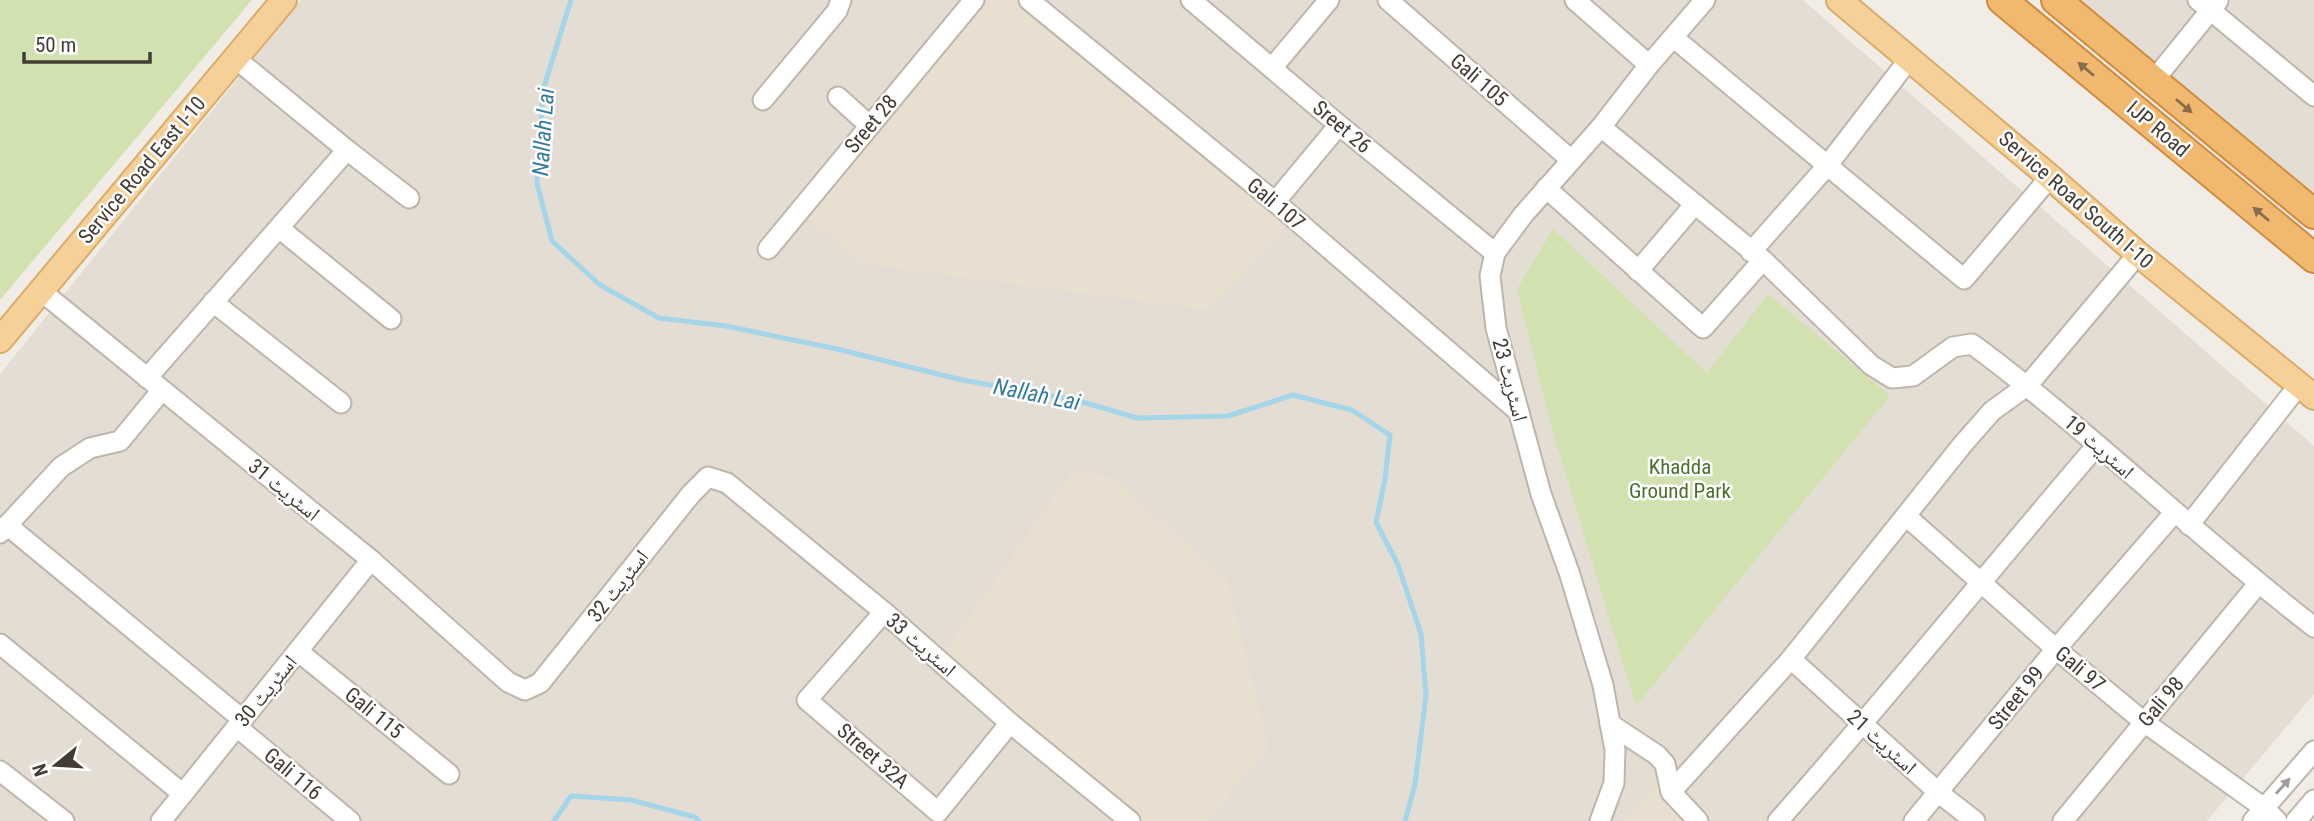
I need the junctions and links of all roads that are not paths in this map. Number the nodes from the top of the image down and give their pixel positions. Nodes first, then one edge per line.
1 (284, 0) edge
2 (841, 0) edge
3 (974, 0) edge
4 (1029, 0) edge
5 (1191, 0) edge
6 (1329, 0) edge
7 (1388, 0) edge
8 (1575, 0) edge
9 (1706, 0) edge
10 (1839, 0) edge
11 (2002, 0) edge
12 (2056, 0) edge
13 (2209, 3) edge
14 (1674, 38) junction
15 (235, 58) junction
16 (1910, 58) junction
17 (1649, 65) junction
18 (1272, 68) junction
19 (2154, 80) junction
20 (2314, 96) edge
21 (838, 97) dead end
22 (762, 100) dead end
23 (1339, 125) junction
24 (870, 126) junction
25 (1601, 127) junction
26 (347, 150) junction
27 (1570, 159) junction
28 (1827, 166) junction
29 (2050, 177) junction
30 (1546, 188) junction
31 (409, 198) dead end
32 (1275, 202) junction
33 (1695, 204) junction
34 (2314, 214) edge
35 (279, 228) junction
36 (768, 249) dead end
37 (1495, 253) junction
38 (2138, 254) junction
39 (1757, 256) junction
40 (2314, 258) edge
41 (1639, 271) junction
42 (41, 291) junction
43 (213, 302) junction
44 (391, 318) dead end
45 (0, 340) edge
46 (155, 384) junction
47 (2028, 385) junction
48 (2306, 391) edge
49 (341, 403) dead end
50 (1519, 412) junction
51 (2097, 445) junction
52 (708, 477) joint
53 (1906, 516) junction
54 (2182, 519) junction
55 (4, 529) edge
56 (371, 560) junction
57 (1980, 581) junction
58 (2259, 584) junction
59 (884, 612) junction
60 (2314, 626) edge
61 (0, 644) edge
62 (2056, 649) junction
63 (299, 652) junction
64 (1791, 659) junction
65 (525, 690) joint
66 (2144, 722) junction
67 (240, 723) junction
68 (1010, 723) junction
69 (1610, 724) junction
70 (1863, 724) junction
71 (2314, 751) edge
72 (0, 771) edge
73 (449, 774) dead end
74 (1671, 792) junction
75 (1939, 793) junction
76 (183, 794) junction
77 (2314, 800) edge
78 (2265, 817) edge
79 (169, 818) edge
80 (64, 821) edge
81 (350, 821) edge
82 (1130, 821) edge
83 (1600, 821) edge
84 (1698, 821) edge
85 (1778, 821) edge
86 (1914, 821) edge
87 (1975, 821) edge
88 (2063, 821) edge
89 (2296, 821) edge

1 - 15 main road, Service Road East I-10
2 - 22 street
3 - 24 street, Sreet 28
4 - 32 street, Gali 107
5 - 18 street, Sreet 26
6 - 18 street
7 - 27 street, Gali 105
8 - 17 street
9 - 14 street
10 - 16 main road, Service Road South I-10
40 -> 11 highway, IJP Road
12 - 19 highway, IJP Road
13 - 19 street
13 - 20 street
14 - 17 street
14 - 28 street
15 - 26 street
15 - 42 main road, Service Road East I-10
16 - 28 street
16 - 29 main road, Service Road South I-10
17 - 25 street
18 - 23 street, Sreet 26
19 -> 34 highway, IJP Road
21 - 24 street
23 - 32 street
23 - 37 street, Sreet 26
24 - 36 street, Sreet 28
25 - 27 street
25 - 33 street
26 - 31 street
26 - 35 street
27 - 30 street
28 - 29 street
28 - 39 street
29 - 38 main road, Service Road South I-10
30 - 37 street
30 - 41 street
32 - 50 street, Gali 107
33 - 39 street
33 - 41 street
35 - 43 street
35 - 44 street
37 - 50 street, اسٹریٹ 23
38 - 47 street
38 - 48 main road, Service Road South I-10
39 - 41 street
39 - 47 street, اسٹریٹ 19
42 - 45 main road, Service Road East I-10
42 - 46 street, اسٹریٹ 31
43 - 46 street
43 - 49 street
46 - 55 street
46 - 56 street, اسٹریٹ 31
47 - 51 street, اسٹریٹ 19
47 - 53 street
48 - 54 street, Street 99
50 - 69 street, اسٹریٹ 23
51 - 54 street, اسٹریٹ 19
51 - 57 street
52 - 59 street, اسٹریٹ 33
52 - 65 street, اسٹریٹ 32
53 - 57 street, Gali 97
53 - 64 street
54 - 58 street, اسٹریٹ 19
54 - 62 street, Street 99
55 - 67 street, Gali 116
56 - 63 street, اسٹریٹ 30
56 - 65 street, اسٹریٹ 31
57 - 62 street, Gali 97
57 - 70 street
58 - 60 street, اسٹریٹ 19
58 - 66 street, Gali 98
59 - 68 street, اسٹریٹ 33
59 - 68 street, Street 32A
61 - 76 street
62 - 66 street, Gali 97
62 - 75 street, Street 99
63 - 67 street, اسٹریٹ 30
63 - 73 street, Gali 115
64 - 70 street, اسٹریٹ 21
64 - 74 street
66 - 78 street, Gali 97
66 - 88 street, Gali 98
67 - 76 street, اسٹریٹ 30
67 - 81 street, Gali 116
68 - 82 street, اسٹریٹ 33
69 - 74 street
69 - 83 street, اسٹریٹ 23
70 - 75 street, اسٹریٹ 21
70 - 85 street
78 -> 71 street
72 - 80 street
74 - 84 street
75 - 86 street, Street 99
75 - 87 street, اسٹریٹ 21
76 - 79 street, اسٹریٹ 30
77 - 89 street

